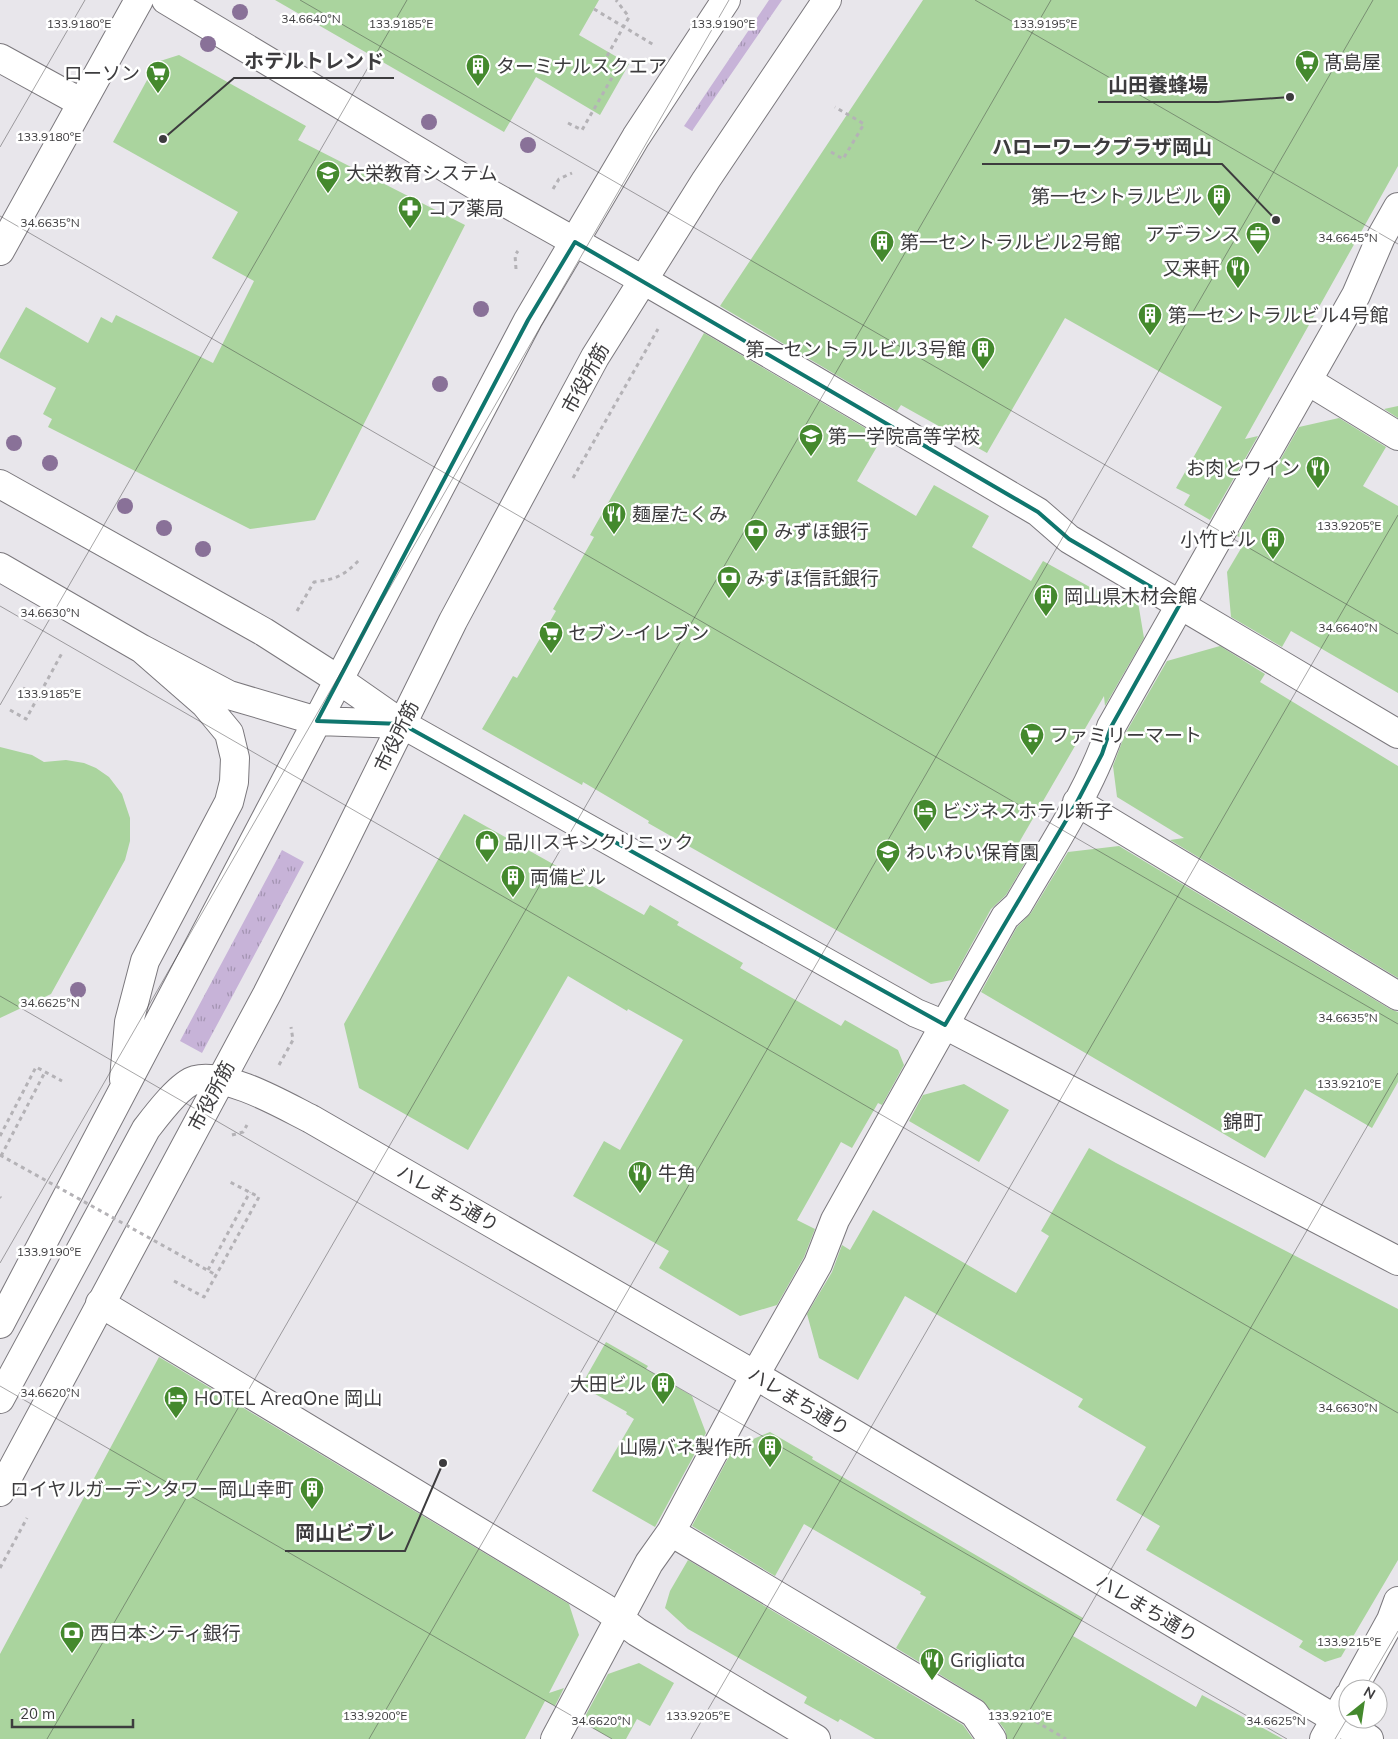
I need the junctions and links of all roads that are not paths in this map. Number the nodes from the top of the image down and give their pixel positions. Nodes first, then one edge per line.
1 (139, 0) edge
2 (166, 0) edge
3 (726, 0) edge
4 (827, 0) edge
5 (0, 58) edge
6 (82, 103) junction
7 (1398, 207) edge
8 (575, 242) junction
9 (0, 251) edge
10 (643, 280) junction
11 (1308, 381) junction
12 (1398, 436) edge
13 (0, 484) edge
14 (0, 567) edge
15 (1180, 604) junction
16 (142, 649) junction
17 (339, 680) junction
18 (317, 721) junction
19 (402, 724) junction
20 (1398, 734) edge
21 (1077, 802) junction
22 (1398, 996) edge
23 (945, 1026) junction
24 (220, 1079) junction
25 (123, 1090) junction
26 (1398, 1261) edge
27 (100, 1303) junction
28 (0, 1324) edge
29 (755, 1375) junction
30 (0, 1399) edge
31 (0, 1492) edge
32 (671, 1532) junction
33 (1398, 1601) edge
34 (620, 1618) junction
35 (1359, 1679) edge
36 (1336, 1719) edge
37 (555, 1739) edge
38 (816, 1739) edge
39 (992, 1739) edge
40 (1369, 1739) edge

1 - 6 street
2 - 8 street
3 - 8 street
4 - 10 street, 市役所筋
5 - 6 street
6 - 9 street
7 - 11 street
8 - 10 street
8 - 17 street
10 - 15 street
10 - 19 street, 市役所筋
11 - 12 street
11 - 15 street
13 - 17 street
14 - 16 street
15 - 20 street
15 - 21 street
16 - 18 street
16 - 25 street
17 - 18 street
17 - 19 street
18 - 19 street
18 - 25 street
19 - 23 street
19 - 24 street, 市役所筋
21 - 22 street
21 - 23 street
23 - 26 street
23 - 29 street
24 - 27 street, 市役所筋
24 - 29 street, ハレまち通り
24 - 30 street
25 - 28 street
27 - 31 street, 市役所筋
27 - 34 street
29 - 32 street
29 - 36 street, ハレまち通り
32 - 34 street
32 - 39 street
33 - 35 street
34 - 37 street
34 - 38 street
36 - 40 street, ハレまち通り

